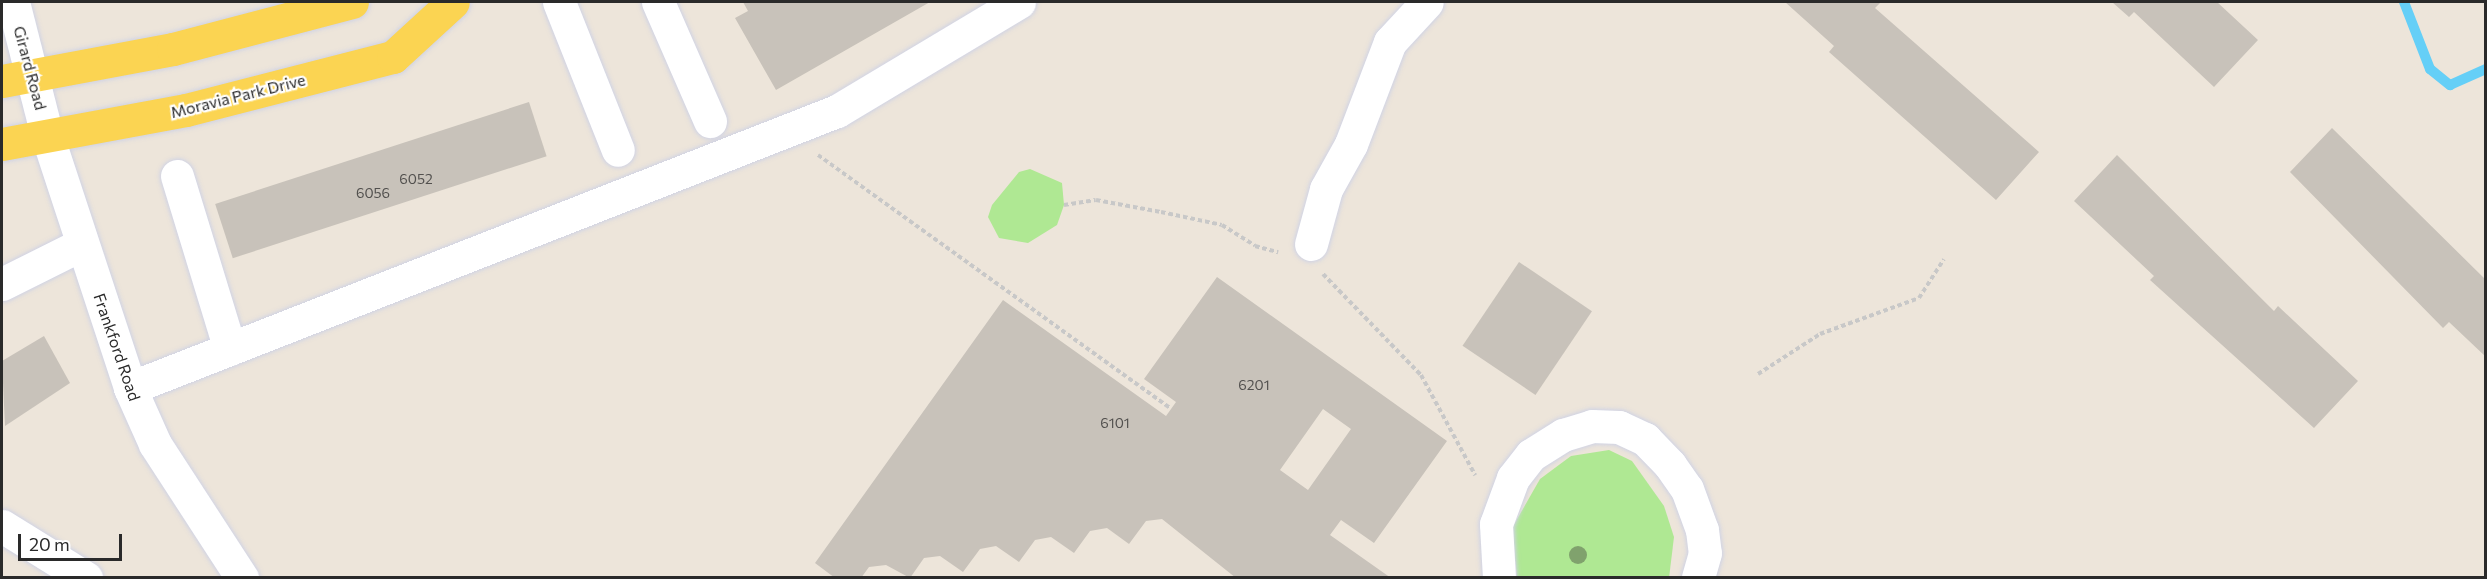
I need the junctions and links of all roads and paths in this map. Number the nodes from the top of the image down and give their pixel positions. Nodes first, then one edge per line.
1 (13, 2) edge
2 (352, 2) edge
3 (453, 2) edge
4 (559, 2) edge
5 (658, 2) edge
6 (1019, 2) edge
7 (1427, 2) edge
8 (17, 77) edge
9 (710, 121) dead end
10 (785, 132) junction
11 (48, 135) junction
12 (2, 144) edge
13 (618, 150) dead end
14 (177, 176) dead end
15 (1064, 206) dead end
16 (82, 244) junction
17 (1308, 252) junction
18 (1944, 259) dead end
19 (2, 284) edge
20 (230, 349) junction
21 (1758, 374) dead end
22 (130, 388) junction
23 (1171, 409) dead end
24 (1474, 475) dead end
25 (2, 526) edge
26 (218, 545) junction
27 (43, 566) edge
28 (86, 578) edge
29 (229, 578) edge
30 (243, 578) edge
31 (1499, 578) edge
32 (1698, 578) edge

1 - 8 street, Girard Road
2 - 8 main road
3 - 11 main road, Moravia Park Drive
4 - 13 street
5 - 9 street
6 - 10 street
7 - 17 street
8 - 11 street, Girard Road
10 - 20 street
10 - 23 path
11 - 12 main road, Moravia Park Drive
11 - 16 street, Frankford Road
14 - 20 street
15 - 17 path
16 - 19 street
16 - 22 street, Frankford Road
17 - 24 path
18 - 21 path
20 - 22 street
22 - 26 street, Frankford Road
25 - 27 street
26 - 29 street, Frankford Road
26 - 30 street, Frankford Road
27 - 28 street
31 - 32 street

